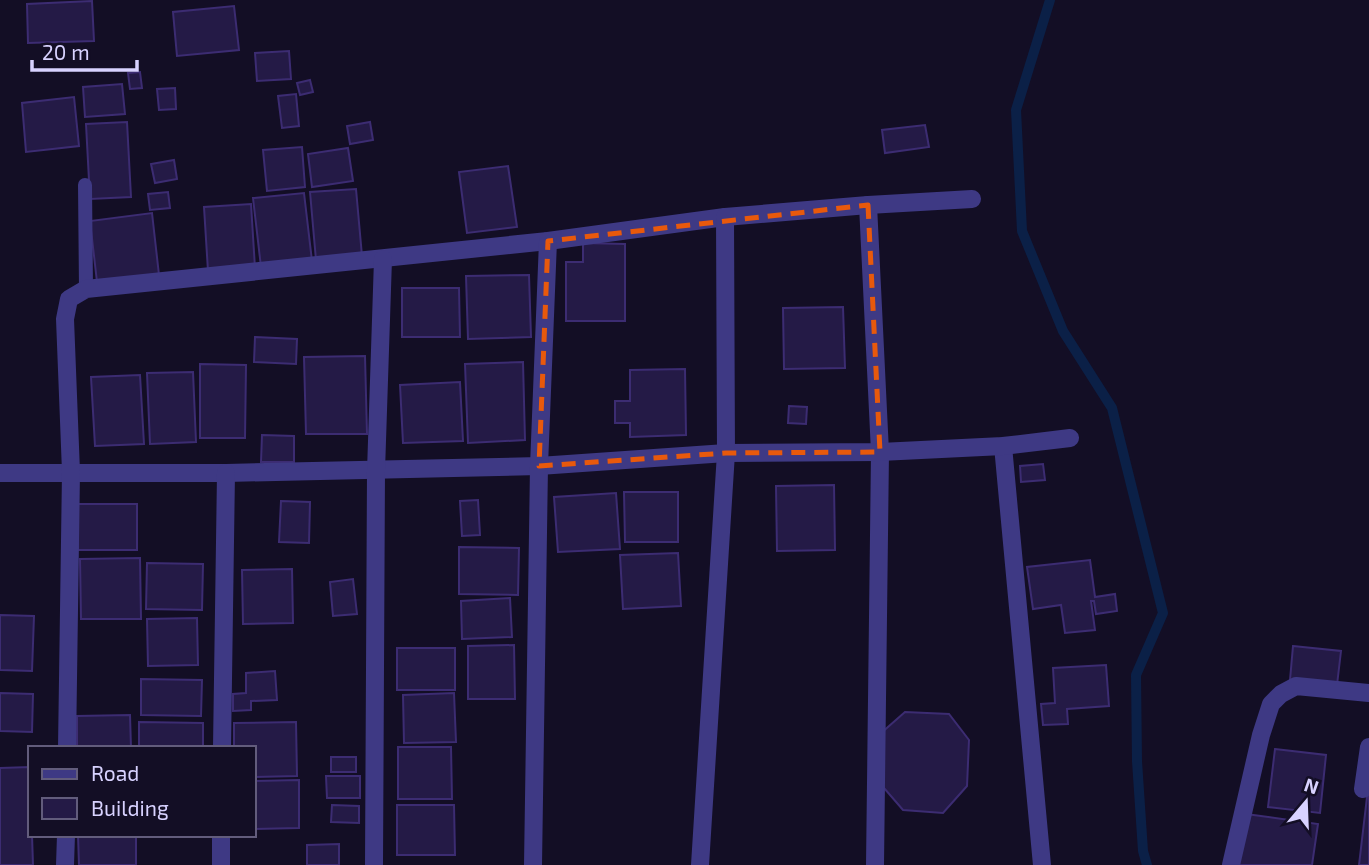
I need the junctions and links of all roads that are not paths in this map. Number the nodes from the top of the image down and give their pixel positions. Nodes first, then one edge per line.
1 (85, 186) dead end
2 (972, 199) dead end
3 (868, 205) junction
4 (724, 217) junction
5 (548, 241) junction
6 (383, 259) junction
7 (86, 289) junction
8 (1070, 438) dead end
9 (1003, 446) junction
10 (880, 452) junction
11 (726, 453) junction
12 (539, 466) junction
13 (376, 471) junction
14 (71, 472) junction
15 (0, 473) edge
16 (226, 473) junction
17 (1369, 693) edge
18 (67, 746) edge
19 (222, 746) edge
20 (1369, 747) edge
21 (1363, 789) dead end
22 (66, 837) edge
23 (221, 837) edge
24 (65, 865) edge
25 (221, 865) edge
26 (374, 865) edge
27 (533, 865) edge
28 (700, 865) edge
29 (875, 865) edge
30 (1042, 865) edge
31 (1231, 865) edge

1 - 7 lane
2 - 3 street
3 - 4 street
3 - 10 street
4 - 5 street
4 - 11 street
5 - 6 street
5 - 12 street
6 - 7 street
6 - 13 street
7 - 14 street
8 - 9 street
9 - 10 street
9 - 30 street
10 - 11 street
10 - 29 street
11 - 12 street
11 - 28 street
12 - 13 street
12 - 27 street
13 - 16 street
13 - 26 street
14 - 15 street
14 - 16 street
14 - 18 street
16 - 19 street
17 - 31 street
20 - 21 street
22 - 24 street
23 - 25 street

